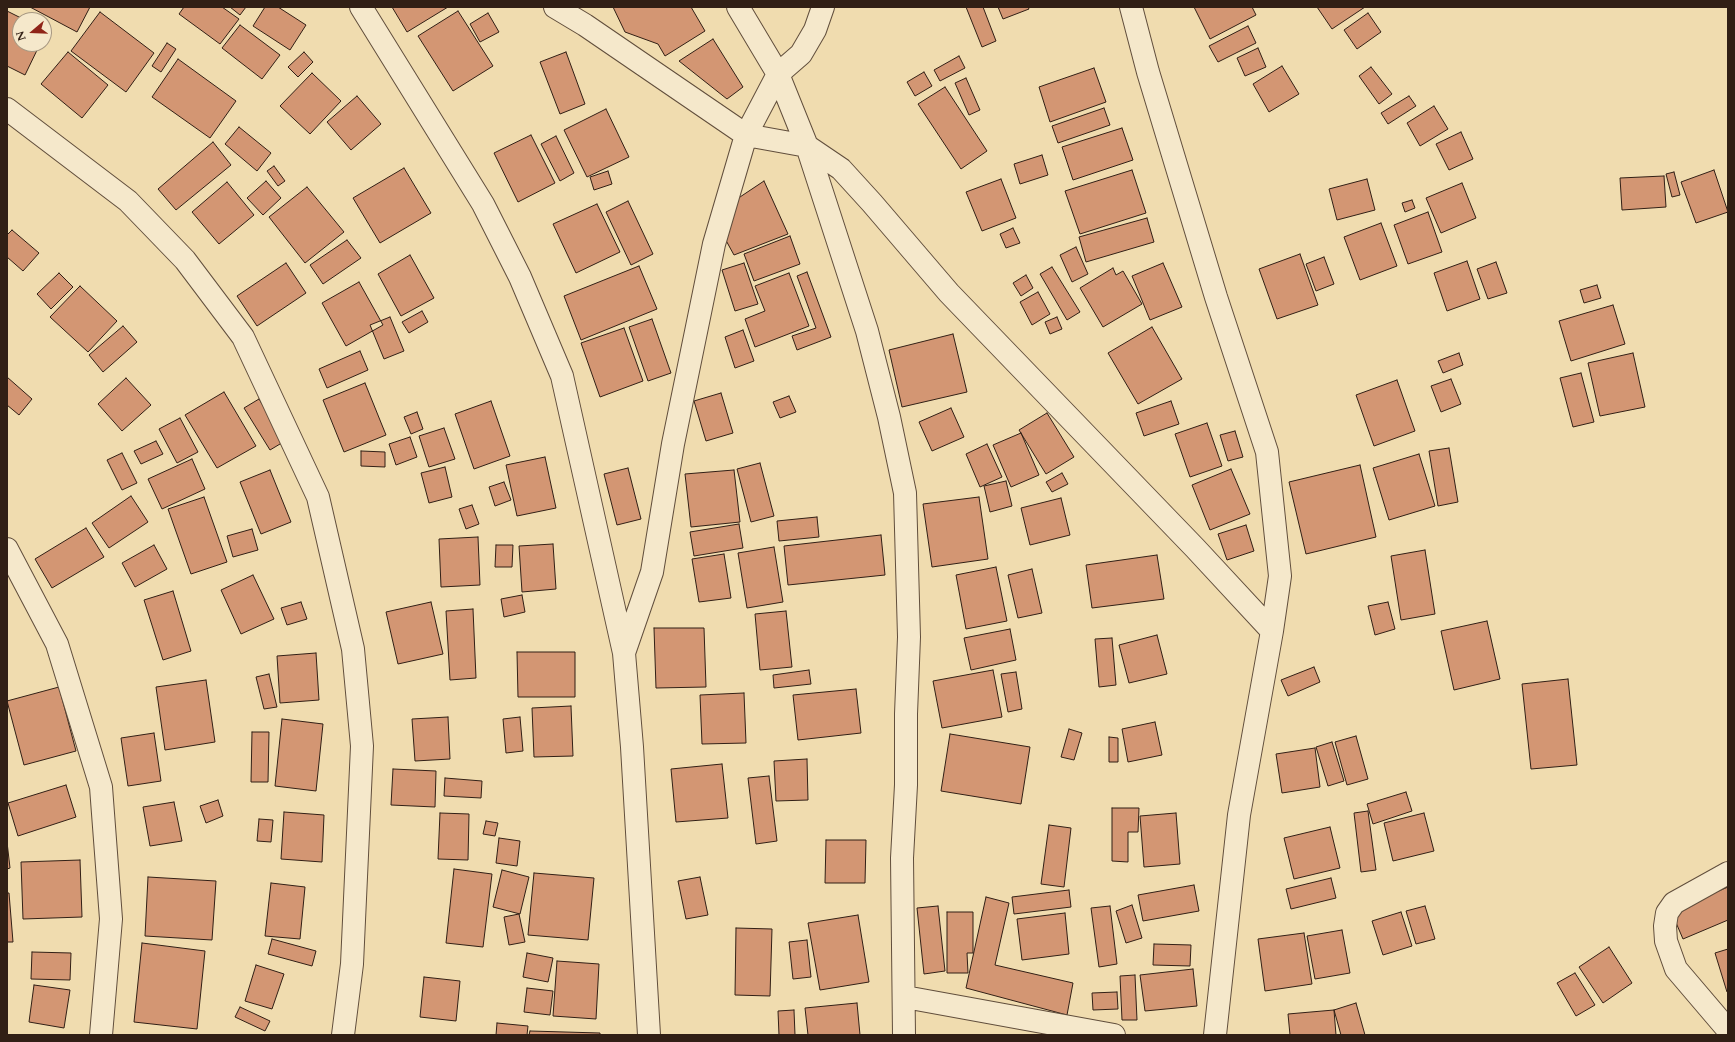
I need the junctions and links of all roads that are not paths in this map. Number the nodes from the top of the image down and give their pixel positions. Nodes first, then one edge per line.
1 (361, 7) edge
2 (555, 7) edge
3 (738, 7) edge
4 (823, 7) edge
5 (1131, 7) edge
6 (778, 74) junction
7 (7, 109) edge
8 (746, 135) junction
9 (807, 146) junction
10 (7, 549) edge
11 (1272, 631) junction
12 (624, 652) junction
13 (1728, 873) edge
14 (905, 998) junction
15 (1728, 1030) edge
16 (101, 1035) edge
17 (343, 1035) edge
18 (649, 1035) edge
19 (904, 1035) edge
20 (1114, 1035) edge
21 (1215, 1035) edge

1 - 12 street
2 - 8 street
3 - 6 street
4 - 6 street
5 - 11 street
6 - 8 street
6 - 9 street
7 - 17 street
8 - 9 street
8 - 12 street
9 - 11 street
9 - 14 street
10 - 16 street
11 - 21 street
12 - 18 street
13 - 15 street
14 - 19 street
14 - 20 street

